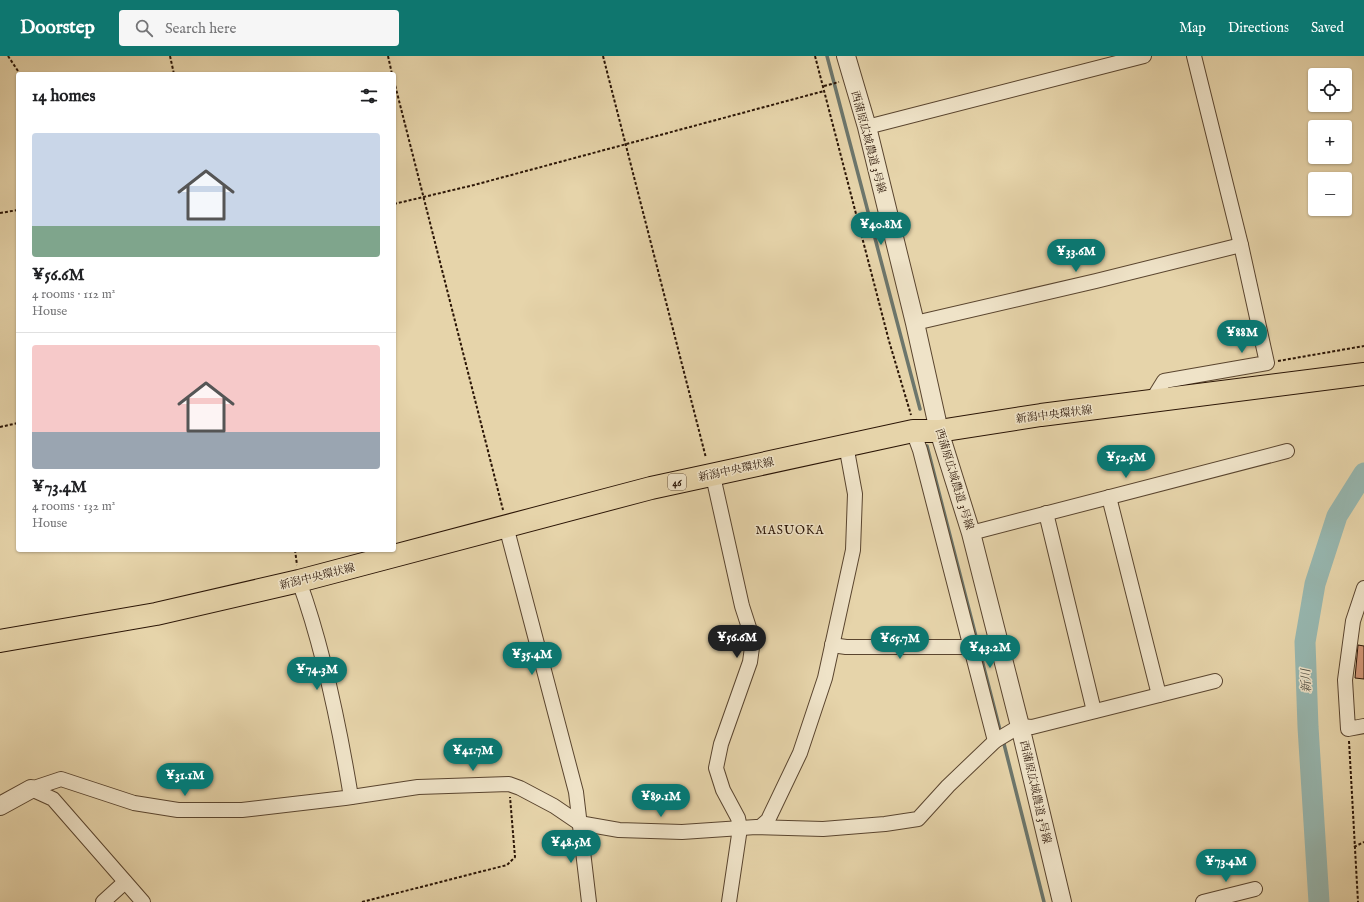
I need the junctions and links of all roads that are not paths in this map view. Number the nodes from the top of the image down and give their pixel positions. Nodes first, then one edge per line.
1 (846, 56) edge
2 (1144, 56) edge
3 (1194, 56) edge
4 (867, 128) junction
5 (1241, 245) junction
6 (915, 323) junction
7 (1364, 374) edge
8 (1151, 402) junction
9 (913, 431) junction
10 (939, 431) junction
11 (846, 445) junction
12 (1287, 451) dead end
13 (710, 475) junction
14 (1110, 497) junction
15 (1046, 513) junction
16 (506, 526) junction
17 (971, 532) junction
18 (299, 581) junction
19 (1364, 588) edge
20 (0, 641) edge
21 (832, 645) junction
22 (970, 647) junction
23 (1215, 681) dead end
24 (1159, 695) junction
25 (1094, 711) junction
26 (1020, 726) junction
27 (1364, 726) edge
28 (995, 741) junction
29 (31, 789) junction
30 (351, 797) junction
31 (0, 806) edge
32 (579, 823) junction
33 (760, 827) junction
34 (740, 828) junction
35 (125, 882) junction
36 (1255, 889) dead end
37 (103, 902) edge
38 (143, 902) edge
39 (589, 902) edge
40 (729, 902) edge
41 (1062, 902) edge
42 (1203, 902) edge

1 - 4 street, 西蒲原広域農道 3号線
2 - 4 street
3 - 5 street
4 - 6 street, 西蒲原広域農道 3号線
5 - 6 street
5 - 8 street
6 - 10 street, 西蒲原広域農道 3号線
7 - 8 main road, 新潟中央環状線 / 46
8 - 10 main road, 新潟中央環状線 / 46
9 - 10 main road, 新潟中央環状線 / 46
9 - 11 main road, 新潟中央環状線 / 46
9 - 22 street
10 - 17 street, 西蒲原広域農道 3号線
11 - 13 main road, 新潟中央環状線 / 46
11 - 21 street
12 - 14 street
13 - 16 main road, 新潟中央環状線 / 46
13 - 34 street
14 - 15 street
14 - 24 street
15 - 17 street
15 - 25 street
16 - 18 main road, 新潟中央環状線 / 46
16 - 32 street
17 - 26 street, 西蒲原広域農道 3号線
18 - 20 main road, 新潟中央環状線 / 46
18 - 30 street
19 - 27 street
21 - 22 street
21 - 33 street
22 - 28 street
23 - 24 street
24 - 25 street
25 - 26 street
26 - 28 street
26 - 41 street, 西蒲原広域農道 3号線
28 - 33 street
29 - 30 street
29 - 31 street
29 - 35 street
30 - 32 street
32 - 34 street
32 - 39 street
33 - 34 street
34 - 40 street
35 - 37 street
35 - 38 street
36 - 42 street

